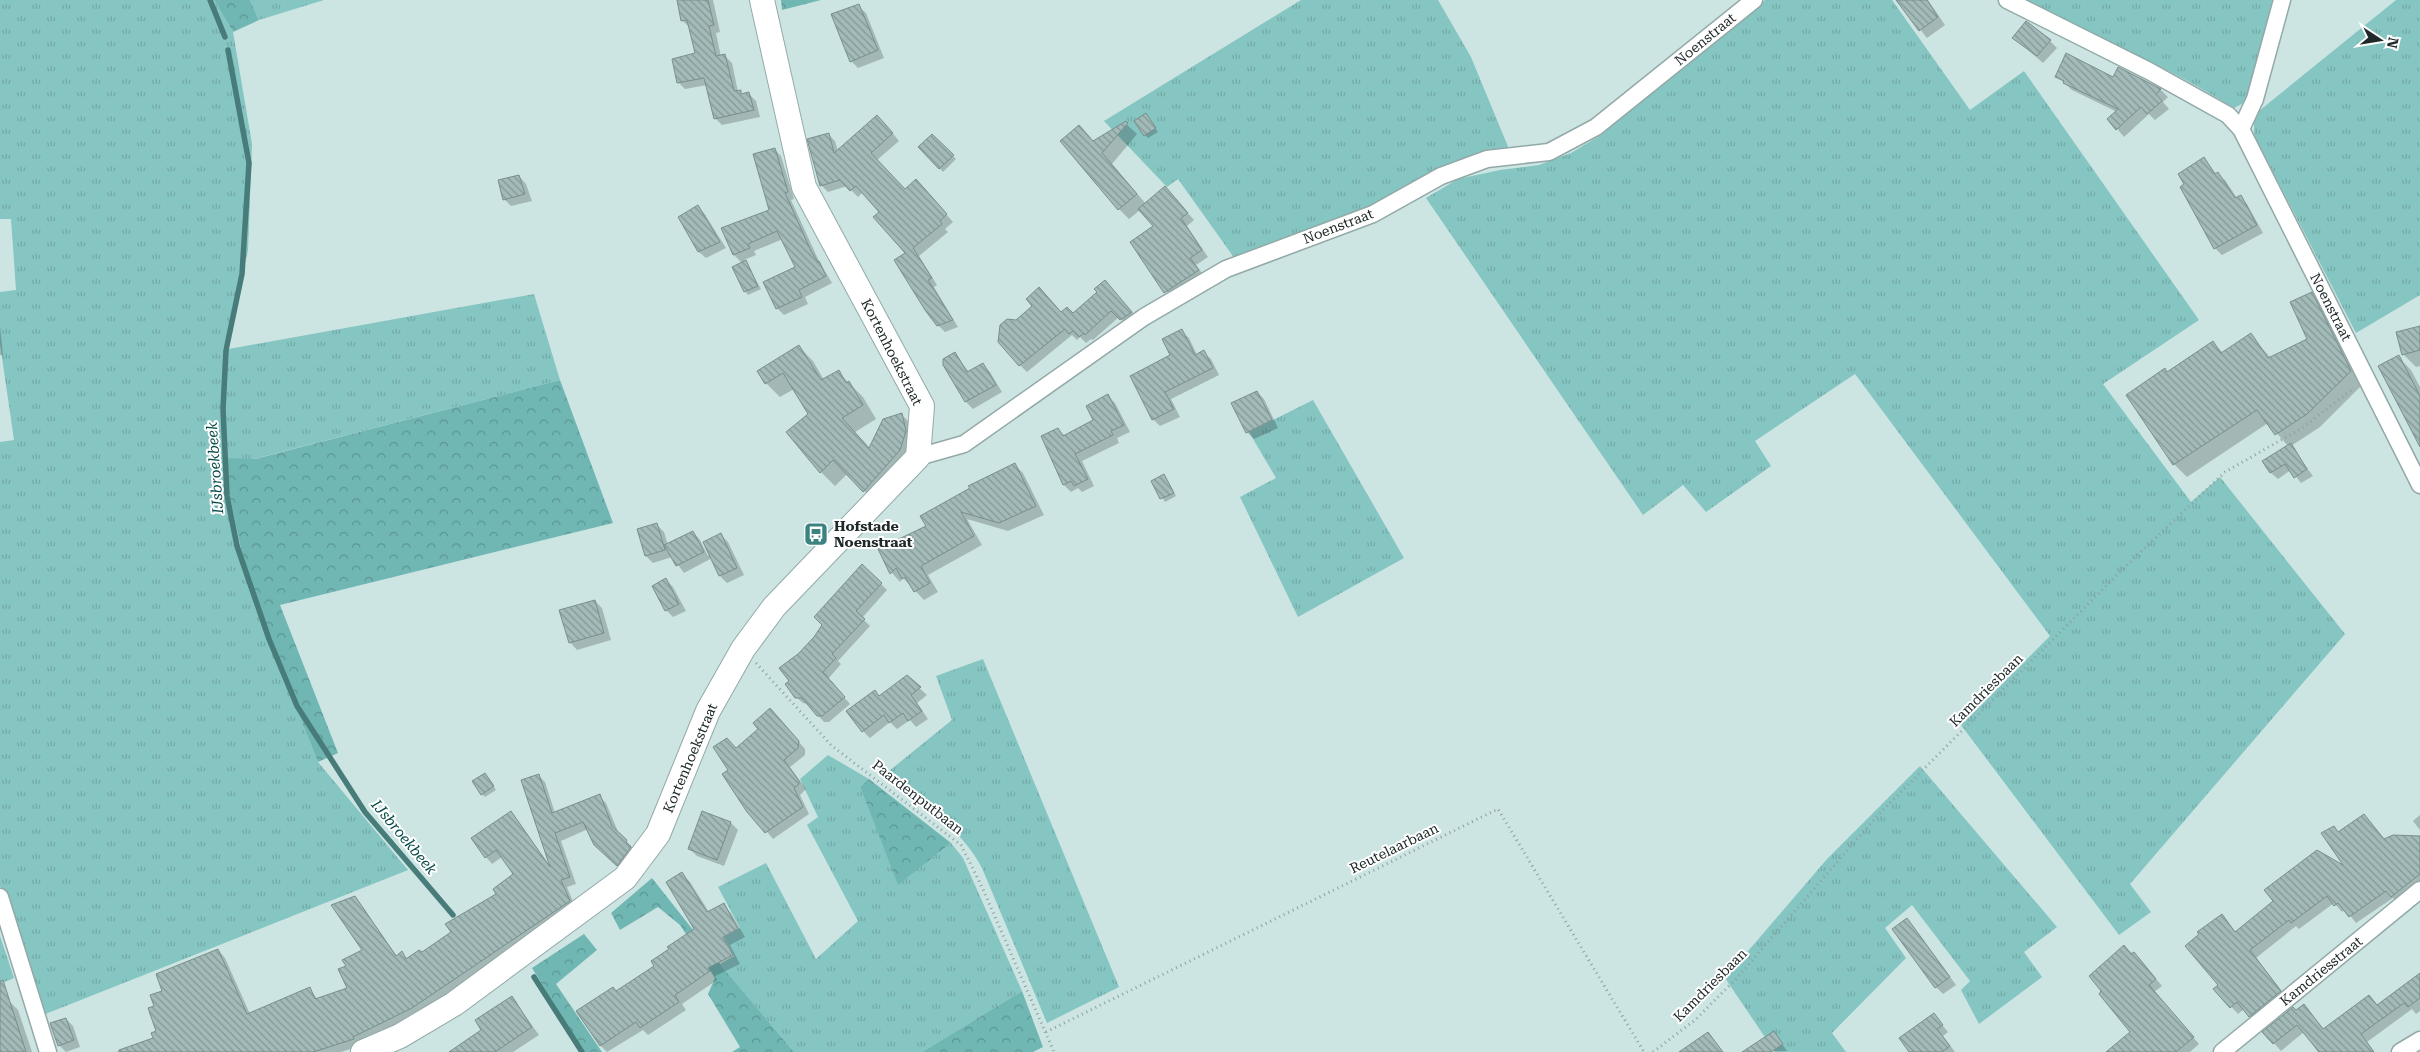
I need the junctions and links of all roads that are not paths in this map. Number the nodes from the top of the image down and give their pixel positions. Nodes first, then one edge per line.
1 (762, 0) edge
2 (1754, 0) edge
3 (2007, 0) edge
4 (2282, 0) edge
5 (2241, 129) junction
6 (918, 458) junction
7 (2420, 486) edge
8 (2420, 890) edge
9 (0, 898) edge
10 (2420, 1040) edge
11 (402, 1044) edge
12 (48, 1052) edge
13 (362, 1052) edge
14 (2222, 1052) edge
15 (2400, 1052) edge

1 - 6 street, Kortenhoekstraat
2 - 6 street, Noenstraat
3 - 5 street, Noenstraat
4 - 5 street
5 - 7 street, Noenstraat
6 - 11 street, Kortenhoekstraat
8 - 14 street, Kamdriesstraat
9 - 12 street
10 - 15 street
11 - 13 street, Kortenhoekstraat

